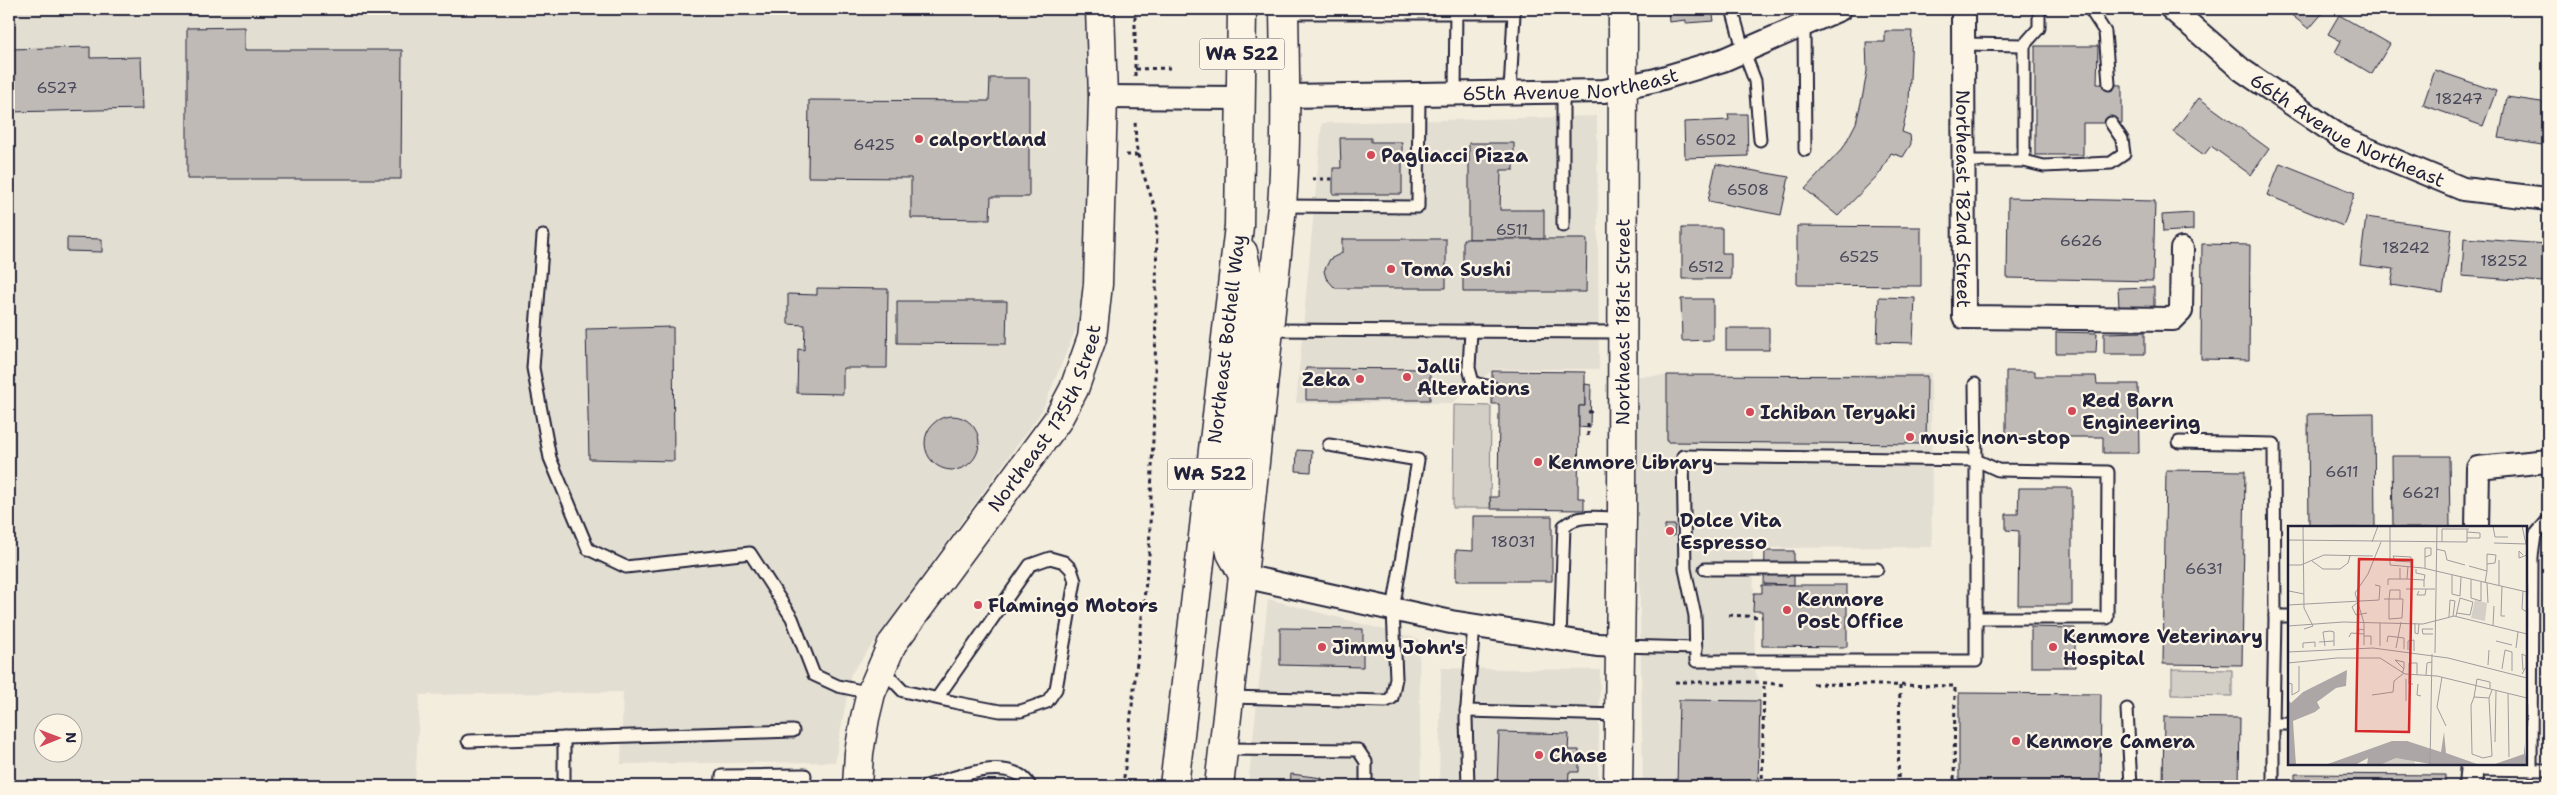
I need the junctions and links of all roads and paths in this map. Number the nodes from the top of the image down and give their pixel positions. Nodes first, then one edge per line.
1 (1100, 9) edge
2 (1135, 9) edge
3 (1242, 9) edge
4 (1622, 9) edge
5 (1732, 9) edge
6 (1840, 9) edge
7 (1963, 9) edge
8 (2039, 9) edge
9 (2090, 9) edge
10 (2172, 9) edge
11 (1278, 10) edge
12 (1332, 11) edge
13 (1456, 11) edge
14 (1514, 11) edge
15 (1804, 25) junction
16 (1963, 44) junction
17 (2024, 45) junction
18 (1744, 52) junction
19 (1135, 62) dead end
20 (1135, 68) dead end
21 (1170, 68) dead end
22 (2109, 84) dead end
23 (1624, 86) junction
24 (1563, 91) junction
25 (1510, 92) junction
26 (1455, 93) junction
27 (1419, 94) junction
28 (1287, 96) junction
29 (1103, 97) junction
30 (1242, 98) junction
31 (2111, 123) dead end
32 (1135, 124) dead end
33 (1760, 140) dead end
34 (1805, 150) dead end
35 (1964, 161) junction
36 (2024, 161) junction
37 (1312, 179) dead end
38 (1332, 179) dead end
39 (2548, 199) edge
40 (1282, 206) junction
41 (1238, 226) junction
42 (1563, 226) dead end
43 (543, 236) dead end
44 (2182, 249) dead end
45 (1268, 330) junction
46 (1471, 331) junction
47 (1623, 332) junction
48 (1975, 384) dead end
49 (1492, 387) dead end
50 (1597, 411) dead end
51 (1588, 412) dead end
52 (1588, 423) dead end
53 (1588, 436) dead end
54 (2179, 442) dead end
55 (1329, 445) dead end
56 (1976, 460) junction
57 (2548, 461) edge
58 (1622, 518) junction
59 (2548, 520) edge
60 (2477, 526) edge
61 (1705, 569) dead end
62 (1877, 570) dead end
63 (1244, 576) junction
64 (1392, 610) junction
65 (1730, 616) dead end
66 (2275, 616) junction
67 (2288, 616) edge
68 (1762, 617) dead end
69 (1976, 618) junction
70 (1474, 626) junction
71 (1560, 639) junction
72 (1620, 646) junction
73 (1696, 648) junction
74 (881, 668) junction
75 (1764, 681) junction
76 (1674, 682) dead end
77 (1813, 684) dead end
78 (1786, 685) dead end
79 (1900, 686) junction
80 (871, 693) junction
81 (1229, 697) junction
82 (937, 698) junction
83 (2127, 709) dead end
84 (1466, 711) junction
85 (1619, 715) junction
86 (2273, 724) junction
87 (2288, 724) edge
88 (793, 731) dead end
89 (564, 738) junction
90 (468, 741) dead end
91 (1223, 749) junction
92 (2531, 770) junction
93 (2548, 770) edge
94 (2471, 773) edge
95 (564, 786) edge
96 (721, 786) edge
97 (804, 786) edge
98 (857, 786) edge
99 (926, 786) edge
100 (1030, 786) edge
101 (1123, 786) edge
102 (1174, 786) edge
103 (1219, 786) edge
104 (1366, 786) edge
105 (1468, 786) edge
106 (1618, 786) edge
107 (1762, 786) edge
108 (1898, 786) edge
109 (1954, 786) edge
110 (2131, 786) edge
111 (2272, 786) edge

1 - 29 main road, Northeast 175th Street
2 - 19 path
3 - 30 main road, Northeast Bothell Way / WA 522
4 - 23 main road, Northeast 181st Street
5 - 18 lane
6 - 15 street, 65th Avenue Northeast
7 - 16 street, Northeast 182nd Street
8 - 17 lane
9 - 22 lane
10 - 39 street, 66th Avenue Northeast
11 - 12 lane
11 - 28 main road
12 - 13 lane
13 - 14 lane
13 - 26 lane
14 - 25 lane
15 - 18 street, 65th Avenue Northeast
15 - 34 lane
16 - 17 lane
16 - 35 street, Northeast 182nd Street
17 - 36 lane
18 - 23 street, 65th Avenue Northeast
18 - 33 lane
20 - 21 path
23 - 24 street, 65th Avenue Northeast
23 - 47 main road, Northeast 181st Street
24 - 25 street, 65th Avenue Northeast
24 - 42 lane
25 - 26 street, 65th Avenue Northeast
26 - 27 street, 65th Avenue Northeast
27 - 28 street, 65th Avenue Northeast
27 - 40 lane
28 - 40 main road, WA 522
29 - 30 street
29 - 74 main road, Northeast 175th Street
30 - 41 main road, Northeast Bothell Way / WA 522
31 - 36 lane
32 - 101 path
35 - 36 lane
35 - 44 street, Northeast 182nd Street
37 - 38 path
40 - 45 main road, WA 522
41 - 63 main road
41 - 102 main road, Northeast Bothell Way / WA 522
43 - 80 lane
45 - 46 lane
45 - 63 main road, WA 522
46 - 47 lane
46 - 49 lane
47 - 58 main road, Northeast 181st Street
48 - 56 lane
50 - 51 path
52 - 53 path
54 - 66 lane
55 - 64 lane
56 - 69 lane
56 - 69 lane
56 - 73 lane
57 - 60 street
58 - 71 lane
58 - 72 main road, Northeast 181st Street
59 - 92 lane
61 - 62 lane
63 - 64 street
63 - 81 main road, WA 522
64 - 70 street
64 - 81 lane
65 - 68 path
66 - 67 lane
66 - 86 lane
69 - 73 lane
70 - 71 street
70 - 84 lane
71 - 72 street
72 - 73 lane
72 - 85 main road, Northeast 181st Street
74 - 80 main road, Northeast 175th Street
74 - 82 lane
75 - 76 path
75 - 78 path
75 - 107 path
77 - 79 path
79 - 108 path
79 - 109 path
80 - 98 main road, Northeast 175th Street
81 - 91 main road, WA 522
82 - 82 lane
83 - 110 lane
84 - 85 lane
84 - 105 lane
85 - 106 main road, Northeast 181st Street
86 - 87 lane
86 - 111 lane
88 - 89 lane
89 - 90 lane
89 - 95 lane
91 - 103 main road, WA 522
91 - 104 lane
92 - 93 lane
92 - 94 lane
96 - 97 lane
99 - 100 lane

